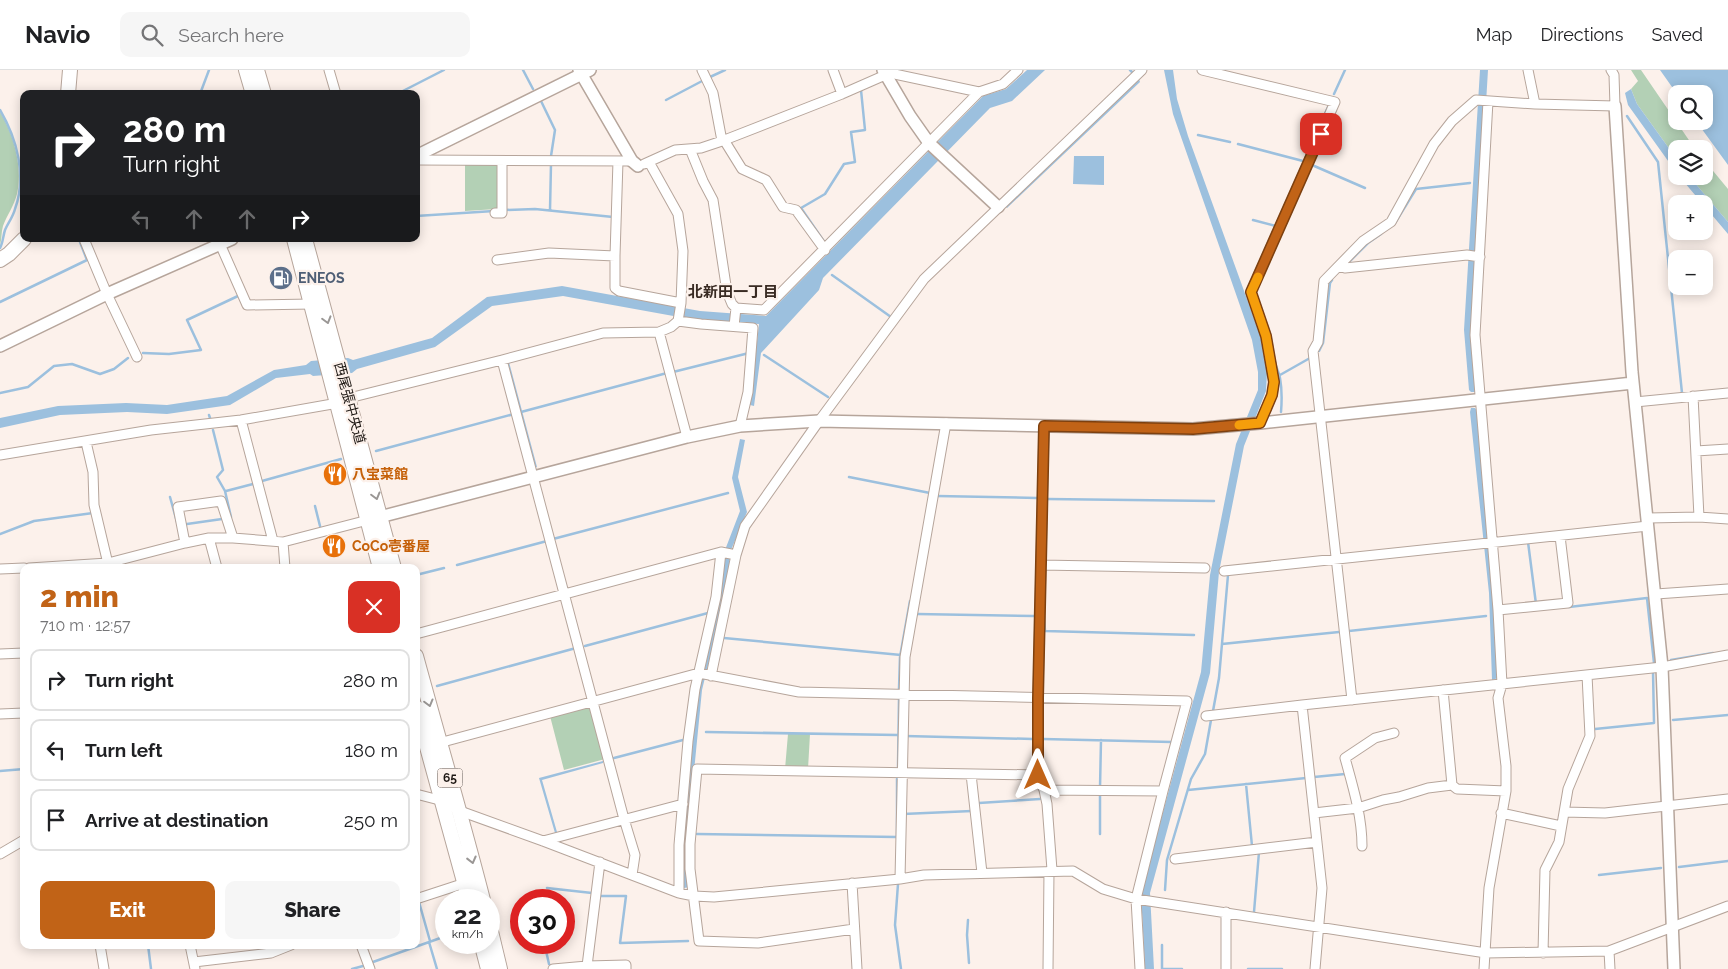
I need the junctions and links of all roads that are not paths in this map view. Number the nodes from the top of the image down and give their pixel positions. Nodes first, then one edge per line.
1 (70, 70) edge
2 (246, 70) edge
3 (257, 70) edge
4 (329, 70) edge
5 (702, 70) edge
6 (833, 70) edge
7 (1018, 70) edge
8 (1142, 70) edge
9 (1202, 70) edge
10 (1528, 70) edge
11 (583, 71) edge
12 (1613, 72) edge
13 (884, 73) edge
14 (68, 90) edge
15 (251, 90) edge
16 (263, 90) edge
17 (335, 90) edge
18 (979, 92) junction
19 (842, 94) junction
20 (1488, 101) junction
21 (1535, 104) junction
22 (1615, 106) junction
23 (723, 140) junction
24 (930, 144) junction
25 (690, 149) junction
26 (420, 154) edge
27 (420, 160) edge
28 (502, 161) junction
29 (618, 161) junction
30 (640, 163) junction
31 (998, 207) junction
32 (495, 214) dead end
33 (20, 242) edge
34 (85, 242) edge
35 (225, 242) edge
36 (295, 242) edge
37 (306, 242) edge
38 (220, 244) junction
39 (824, 250) junction
40 (615, 256) junction
41 (1479, 256) junction
42 (0, 260) edge
43 (497, 260) dead end
44 (1339, 266) junction
45 (107, 294) junction
46 (312, 304) junction
47 (681, 304) junction
48 (736, 308) junction
49 (678, 319) junction
50 (734, 326) junction
51 (660, 332) junction
52 (0, 346) edge
53 (331, 352) junction
54 (136, 357) dead end
55 (502, 360) junction
56 (1633, 383) junction
57 (1728, 393) edge
58 (1693, 396) junction
59 (343, 400) junction
60 (1480, 400) junction
61 (1636, 402) junction
62 (1321, 417) junction
63 (241, 420) junction
64 (819, 421) junction
65 (1259, 423) junction
66 (946, 424) junction
67 (740, 426) junction
68 (1044, 426) junction
69 (686, 436) junction
70 (86, 442) junction
71 (1696, 450) junction
72 (1728, 450) edge
73 (0, 455) edge
74 (533, 477) junction
75 (1699, 517) junction
76 (375, 519) junction
77 (1728, 519) edge
78 (1648, 522) junction
79 (1560, 536) junction
80 (209, 538) junction
81 (233, 538) junction
82 (273, 541) junction
83 (283, 542) junction
84 (185, 543) junction
85 (1493, 543) junction
86 (728, 553) junction
87 (1337, 559) junction
88 (108, 564) edge
89 (112, 564) edge
90 (215, 564) edge
91 (285, 564) edge
92 (380, 564) edge
93 (392, 564) edge
94 (1041, 565) junction
95 (20, 568) edge
96 (1205, 568) dead end
97 (0, 569) edge
98 (1224, 571) dead end
99 (1728, 589) edge
100 (563, 594) junction
101 (1656, 594) junction
102 (1498, 610) junction
103 (420, 633) edge
104 (20, 653) edge
105 (0, 654) edge
106 (1728, 655) edge
107 (1662, 666) junction
108 (420, 671) edge
109 (705, 674) junction
110 (1587, 675) junction
111 (1502, 684) junction
112 (1443, 690) junction
113 (904, 694) junction
114 (1038, 698) junction
115 (1352, 700) junction
116 (593, 702) junction
117 (1302, 706) junction
118 (20, 713) edge
119 (0, 714) edge
120 (1206, 716) dead end
121 (420, 721) edge
122 (1394, 733) dead end
123 (439, 743) junction
124 (902, 772) junction
125 (972, 774) junction
126 (1038, 775) junction
127 (1452, 785) junction
128 (1044, 790) junction
129 (1162, 791) junction
130 (1506, 791) junction
131 (420, 795) edge
132 (1728, 799) edge
133 (443, 801) junction
134 (683, 804) junction
135 (1667, 806) junction
136 (1358, 808) junction
137 (460, 811) junction
138 (1564, 812) junction
139 (1314, 813) junction
140 (1501, 813) junction
141 (624, 819) junction
142 (1561, 826) junction
143 (544, 841) junction
144 (20, 842) edge
145 (1317, 842) junction
146 (1362, 846) dead end
147 (0, 854) edge
148 (1175, 859) dead end
149 (600, 862) junction
150 (1051, 870) junction
151 (982, 873) junction
152 (632, 875) junction
153 (900, 879) junction
154 (465, 883) junction
155 (852, 883) junction
156 (467, 889) edge
157 (480, 889) edge
158 (679, 893) junction
159 (694, 896) junction
160 (420, 898) edge
161 (1138, 899) junction
162 (1728, 906) edge
163 (1226, 912) junction
164 (1672, 926) junction
165 (1318, 927) junction
166 (854, 929) junction
167 (101, 949) edge
168 (191, 949) edge
169 (280, 949) edge
170 (362, 949) edge
171 (261, 950) edge
172 (1609, 951) junction
173 (1486, 953) junction
174 (1542, 953) junction
175 (484, 954) edge
176 (496, 954) edge
177 (195, 966) edge
178 (587, 966) junction
179 (104, 969) edge
180 (370, 969) edge
181 (488, 969) edge
182 (500, 969) edge
183 (553, 969) edge
184 (626, 969) edge
185 (857, 969) edge
186 (1048, 969) edge
187 (1140, 969) edge
188 (1226, 969) edge
189 (1315, 969) edge
190 (1484, 969) edge
191 (1610, 969) edge
192 (1674, 969) edge

1 - 14 main road
2 - 15 main road
3 - 16 main road
4 - 17 street
5 - 23 street
6 - 19 street
7 - 18 street
8 - 31 street
9 - 65 street
10 - 21 street
11 - 26 street
11 - 30 street
12 - 22 street
13 - 18 street
13 - 19 street
13 - 24 street
18 - 24 street
19 - 23 street
20 - 21 street
20 - 41 street
20 - 44 street
21 - 22 street
22 - 56 street
23 - 25 street
23 - 39 street
24 - 31 street
24 - 39 street
25 - 30 street
25 - 48 street
27 - 28 street
28 - 29 street
28 - 32 street
29 - 30 street
29 - 40 street
30 - 47 street
31 - 64 street
33 - 42 main road
34 - 45 street
35 - 38 street
36 - 46 main road, 西尾張中央道
37 -> 53 main road, 西尾張中央道
38 - 45 street
38 - 46 street
39 - 48 street
40 - 43 street
40 - 47 street
41 - 44 street
41 - 60 street
44 - 62 street
45 - 52 street
45 - 54 street
46 - 53 main road, 西尾張中央道
47 - 49 street
48 - 50 street
49 - 50 street
49 - 51 street
50 - 67 street
51 - 55 street
51 - 69 street
53 - 59 main road, 西尾張中央道
55 - 59 street
55 - 74 street
56 - 60 street
56 - 61 street
57 - 58 street
58 - 61 street
58 - 71 street
59 - 63 street
59 - 76 main road, 西尾張中央道
60 - 62 street
60 - 85 street
61 - 78 street
62 - 65 street
62 - 87 street
63 - 70 street
63 - 82 street
64 - 66 street
64 - 67 street
64 - 86 street
65 - 68 street
66 - 68 street
66 - 113 street
67 - 69 street
68 - 94 street
69 - 74 street
70 - 73 street
70 - 88 street
71 - 72 street
71 - 75 street
74 - 76 street
74 - 100 street
75 - 77 street
75 - 78 street
76 - 83 street
76 - 92 main road, 西尾張中央道
76 - 93 main road, 西尾張中央道
78 - 79 street
78 - 101 street
79 - 85 street
79 - 102 street
80 - 81 street
80 - 84 street
80 - 90 street
81 - 82 street
81 - 84 street
82 - 83 street
83 - 91 street
84 - 89 street
85 - 87 street
85 - 102 street
86 - 100 street
86 - 109 street
86 - 109 street
87 - 98 street
87 - 115 street
94 - 96 street
94 - 114 street
95 - 97 street
99 - 101 street
100 - 103 street
100 - 116 street
101 - 107 street
102 - 111 street
104 - 105 street
106 - 107 street
107 - 110 street
107 - 135 street
108 -> 123 main road, 65
109 - 113 street
109 - 116 street
109 - 134 street
110 - 111 street
110 - 138 street
111 - 112 street
111 - 130 street
112 - 115 street
112 - 127 street
113 - 114 street
113 - 124 street
114 - 126 street
114 - 129 street
115 - 117 street
116 - 123 street
116 - 141 street
117 - 120 street
117 - 139 street
118 - 119 street
121 - 133 main road, 65
122 - 136 street
123 - 137 main road, 65
124 - 125 street
124 - 153 street
124 - 159 street
125 - 126 street
125 - 151 street
126 - 128 street
127 - 130 street
127 - 136 street
128 - 129 street
128 - 150 street
129 - 161 street
130 - 140 street
131 - 133 street
132 - 135 street
133 - 137 street
133 - 154 main road, 65
134 - 141 street
134 - 158 street
135 - 138 street
135 - 164 street
136 - 139 street
136 - 146 street
137 - 143 street
137 -> 157 main road, 65
138 - 142 street
139 - 145 street
140 - 142 street
140 - 173 street
141 - 143 street
141 - 152 street
142 - 174 street
143 - 149 street
144 - 147 street
145 - 148 street
145 - 165 street
149 - 152 street
149 - 178 street
150 - 151 street
150 - 161 street
150 - 186 street
151 - 153 street
152 - 158 street
153 - 155 street
154 - 156 main road, 65
154 - 160 street
155 - 159 street
155 - 166 street
158 - 159 street
159 - 166 street
161 - 163 street
161 - 187 street
162 - 164 street
163 - 165 street
163 - 188 street
164 - 172 street
164 - 192 street
165 - 173 street
165 - 189 street
166 - 185 street
167 - 179 street
168 - 177 street
169 - 171 street
170 - 180 street
171 - 177 street
172 - 174 street
172 - 191 street
173 - 174 street
173 - 190 street
175 - 181 main road
176 - 182 main road
178 - 183 street
178 - 184 street

